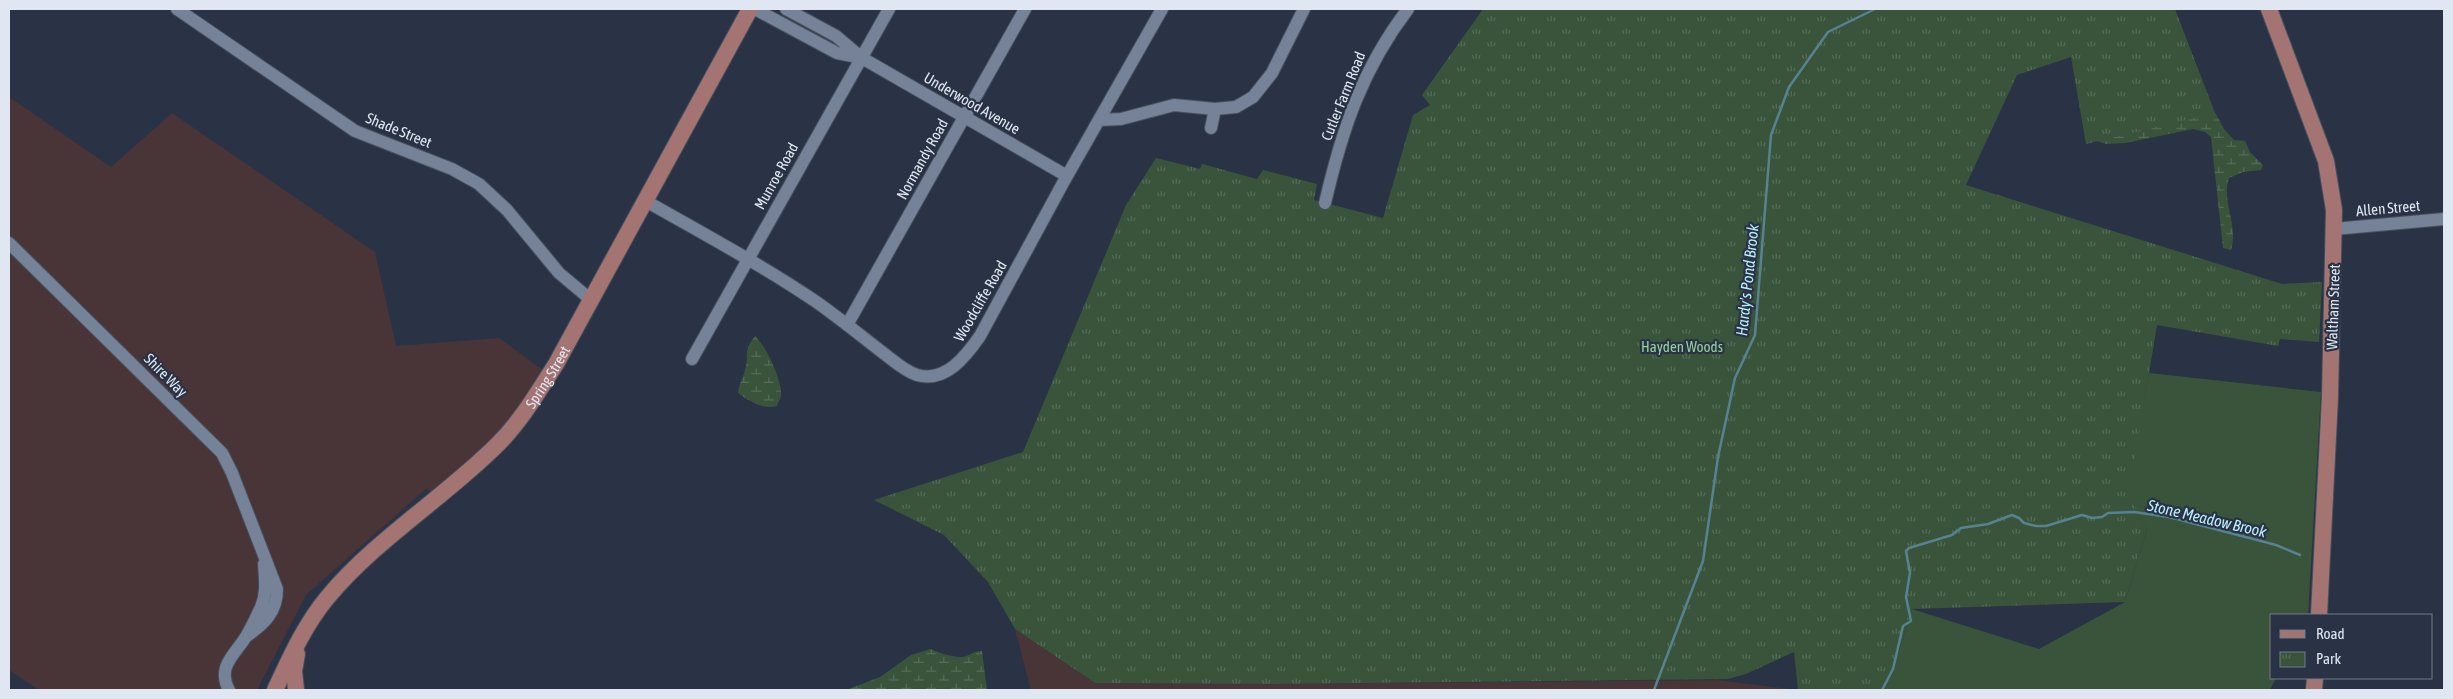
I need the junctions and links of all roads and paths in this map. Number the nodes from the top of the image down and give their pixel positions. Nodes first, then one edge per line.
1 (177, 9) edge
2 (750, 9) edge
3 (755, 9) edge
4 (786, 9) edge
5 (889, 9) edge
6 (1025, 9) edge
7 (1162, 9) edge
8 (1304, 9) edge
9 (1408, 9) edge
10 (2269, 9) edge
11 (862, 58) junction
12 (1215, 109) junction
13 (964, 117) junction
14 (1099, 120) junction
15 (1211, 128) dead end
16 (1067, 176) junction
17 (644, 200) junction
18 (1325, 203) dead end
19 (2444, 219) edge
20 (2334, 229) junction
21 (9, 243) edge
22 (749, 258) junction
23 (590, 299) junction
24 (847, 325) junction
25 (692, 359) dead end
26 (2319, 614) edge
27 (301, 637) junction
28 (229, 690) edge
29 (274, 690) edge
30 (296, 690) edge

1 - 23 street, Shade Street
2 - 17 main road, Spring Street
3 - 11 street, Underwood Avenue
4 - 11 street, Underwood Avenue
5 - 11 street, Munroe Road
6 - 13 street, Normandy Road
7 - 14 street, Woodcliffe Road
8 - 12 street
9 - 18 street, Cutler Farm Road
10 - 20 main road, Waltham Street
11 - 13 street, Underwood Avenue
11 - 22 street, Munroe Road
12 - 14 street
12 - 15 street
13 - 16 street, Underwood Avenue
13 - 24 street, Normandy Road
14 - 16 street, Woodcliffe Road
16 - 24 street, Woodcliffe Road
17 - 22 street, Woodcliffe Road
17 - 23 main road, Spring Street
19 - 20 street, Allen Street
20 - 26 main road, Waltham Street
21 - 28 street, Shire Way
22 - 24 street, Woodcliffe Road
22 - 25 street, Munroe Road
23 - 27 main road, Spring Street
27 - 29 main road, Spring Street
27 - 30 main road

